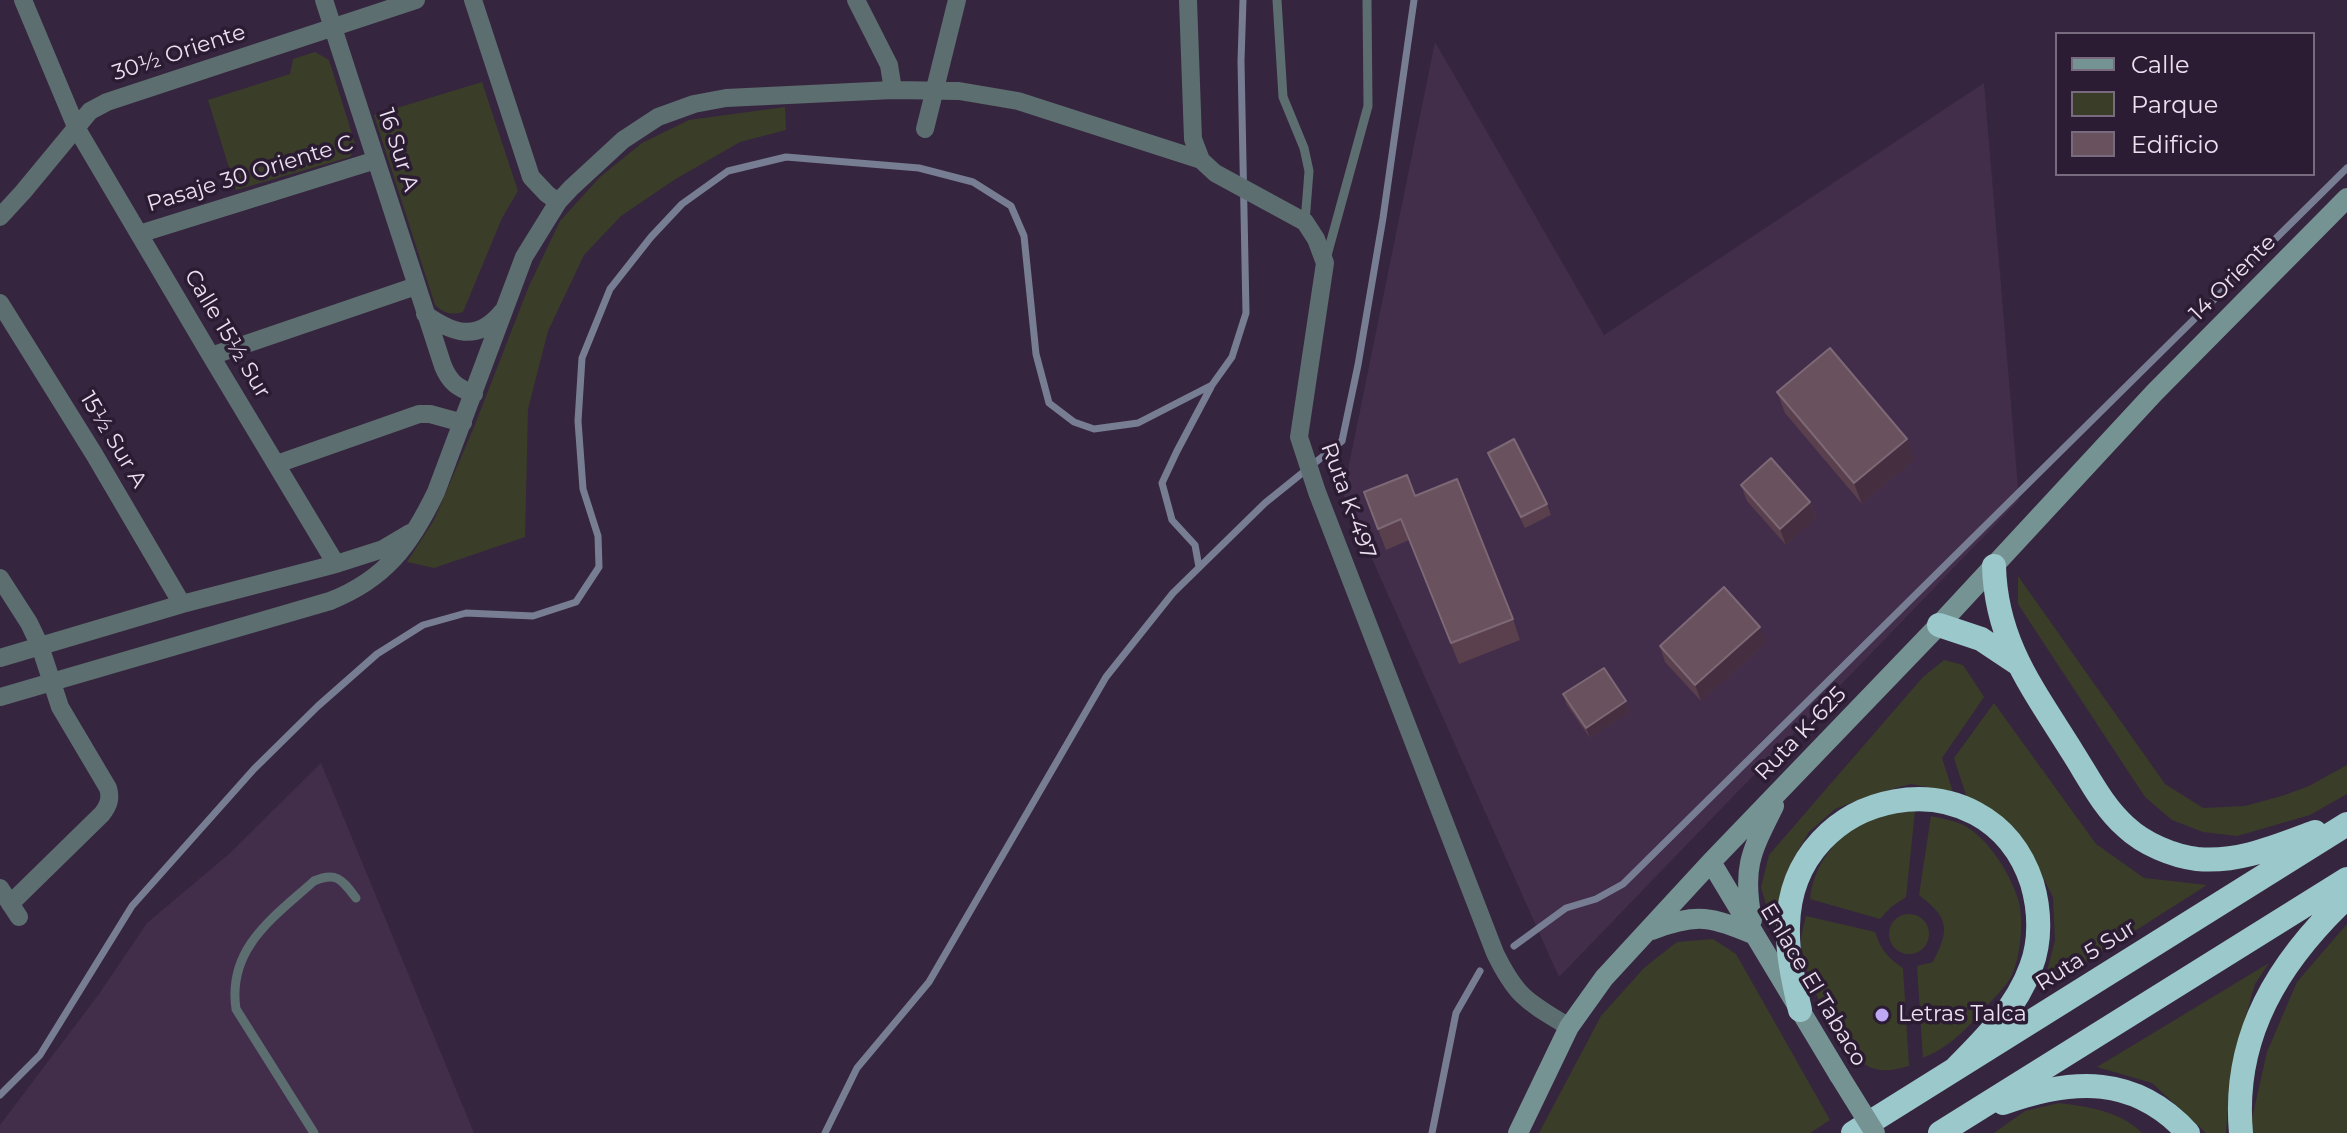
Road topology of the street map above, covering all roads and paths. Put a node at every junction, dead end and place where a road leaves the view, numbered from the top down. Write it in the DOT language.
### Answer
graph roads {
  1 [pos="23,0"];
  2 [pos="324,0"];
  3 [pos="416,0"];
  4 [pos="473,0"];
  5 [pos="856,0"];
  6 [pos="957,0"];
  7 [pos="1188,0"];
  8 [pos="1277,0"];
  9 [pos="1367,0"];
  10 [pos="334,27"];
  11 [pos="893,90"];
  12 [pos="934,91"];
  13 [pos="77,129"];
  14 [pos="925,129"];
  15 [pos="376,160"];
  16 [pos="1208,166"];
  17 [pos="2347,198"];
  18 [pos="558,202"];
  19 [pos="0,217"];
  20 [pos="1298,218"];
  21 [pos="139,234"];
  22 [pos="1325,263"];
  23 [pos="416,286"];
  24 [pos="0,303"];
  25 [pos="505,308"];
  26 [pos="425,314"];
  27 [pos="211,356"];
  28 [pos="2154,393"];
  29 [pos="474,394"];
  30 [pos="463,423"];
  31 [pos="277,464"];
  32 [pos="419,528"];
  33 [pos="336,564"];
  34 [pos="1994,566"];
  35 [pos="0,578"];
  36 [pos="182,604"];
  37 [pos="1939,625"];
  38 [pos="40,646"];
  39 [pos="0,658"];
  40 [pos="2017,663"];
  41 [pos="52,680"];
  42 [pos="0,697"];
  43 [pos="1782,789"];
  44 [pos="2347,822"];
  45 [pos="1711,862"];
  46 [pos="2347,879"];
  47 [pos="2347,897"];
  48 [pos="356,898"];
  49 [pos="10,903"];
  50 [pos="1645,933"];
  51 [pos="1755,935"];
  52 [pos="1800,1010"];
  53 [pos="1569,1027"];
  54 [pos="1955,1069"];
  55 [pos="1950,1127"];
  56 [pos="314,1133"];
  57 [pos="1518,1133"];
  58 [pos="1853,1133"];
  59 [pos="1875,1133"];
  60 [pos="2188,1133"];
  61 [pos="2241,1133"];
  1 -- 13 [label="street, Calle 15½ Sur"];
  2 -- 10 [label="street, 16 Sur A"];
  3 -- 10 [label="street, 30½ Oriente"];
  4 -- 18 [label="street"];
  5 -- 11 [label="street"];
  6 -- 12 [label="street"];
  7 -- 16 [label="street"];
  8 -- 20 [label="lane"];
  9 -- 22 [label="lane"];
  10 -- 13 [label="street, 30½ Oriente"];
  10 -- 15 [label="street, 16 Sur A"];
  11 -- 12 [label="street"];
  11 -- 18 [label="street"];
  12 -- 14 [label="street"];
  12 -- 16 [label="street"];
  13 -- 19 [label="street, 30½ Oriente"];
  13 -- 21 [label="street, Calle 15½ Sur"];
  15 -- 21 [label="street, Pasaje 30 Oriente C"];
  15 -- 23 [label="street, 16 Sur A"];
  16 -- 20 [label="street"];
  17 -- 28 [label="main road, 14 Oriente"];
  18 -- 25 [label="street"];
  20 -- 22 [label="street"];
  21 -- 27 [label="street, Calle 15½ Sur"];
  22 -- 53 [label="street, Ruta K-497"];
  23 -- 26 [label="street, 16 Sur A"];
  23 -- 27 [label="street"];
  24 -- 36 [label="street, 15½ Sur A"];
  25 -- 26 [label="street"];
  25 -- 29 [label="street"];
  26 -- 29 [label="street, 16 Sur A"];
  27 -- 31 [label="street, Calle 15½ Sur"];
  28 -- 34 [label="main road, Ruta K-625"];
  29 -- 30 [label="street"];
  30 -- 31 [label="street"];
  30 -- 32 [label="street"];
  31 -- 33 [label="street, Calle 15½ Sur"];
  32 -- 33 [label="street"];
  32 -- 41 [label="street"];
  33 -- 36 [label="street"];
  34 -- 37 [label="main road, Ruta K-625"];
  34 -- 40 [label="highway"];
  35 -- 38 [label="street"];
  36 -- 38 [label="street"];
  37 -- 40 [label="highway"];
  37 -- 43 [label="main road, Ruta K-625"];
  38 -- 39 [label="street"];
  38 -- 41 [label="street"];
  40 -- 44 [label="highway"];
  41 -- 42 [label="street"];
  41 -- 49 [label="street"];
  43 -- 45 [label="main road, Ruta K-625"];
  43 -- 51 [label="main road"];
  44 -- 54 [label="highway, Ruta 5 Sur"];
  45 -- 50 [label="main road, Ruta K-625"];
  45 -- 51 [label="main road, Enlace El Tabaco"];
  46 -- 55 [label="highway"];
  47 -- 61 [label="highway"];
  48 -- 56 [label="lane"];
  50 -- 51 [label="main road"];
  50 -- 53 [label="main road, Ruta K-625"];
  51 -- 52 [label="main road, Enlace El Tabaco"];
  52 -- 54 [label="highway"];
  52 -- 59 [label="main road, Enlace El Tabaco, bridge"];
  53 -- 57 [label="main road, Ruta K-625"];
  54 -- 58 [label="highway, Ruta 5 Sur"];
  55 -- 60 [label="highway"];
}
